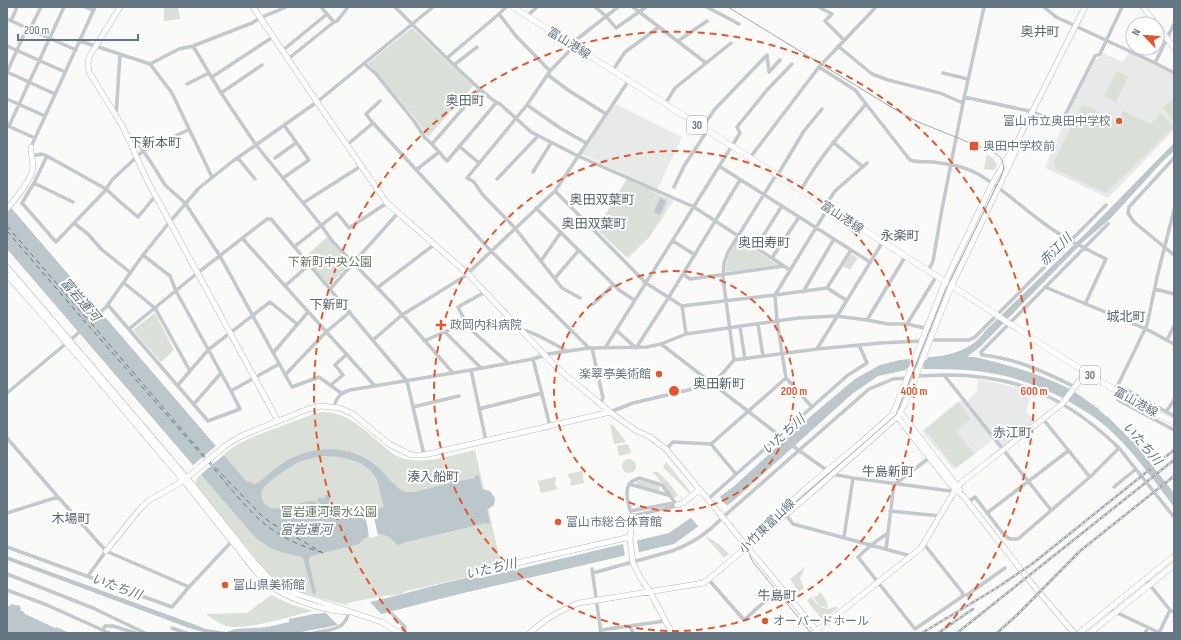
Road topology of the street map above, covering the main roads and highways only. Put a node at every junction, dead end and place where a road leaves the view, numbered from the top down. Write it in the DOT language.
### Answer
graph roads {
  1 [pos="513,7"];
  2 [pos="1174,422"];
  1 -- 2 [label="main road, 富山港線 / 30"];
}
